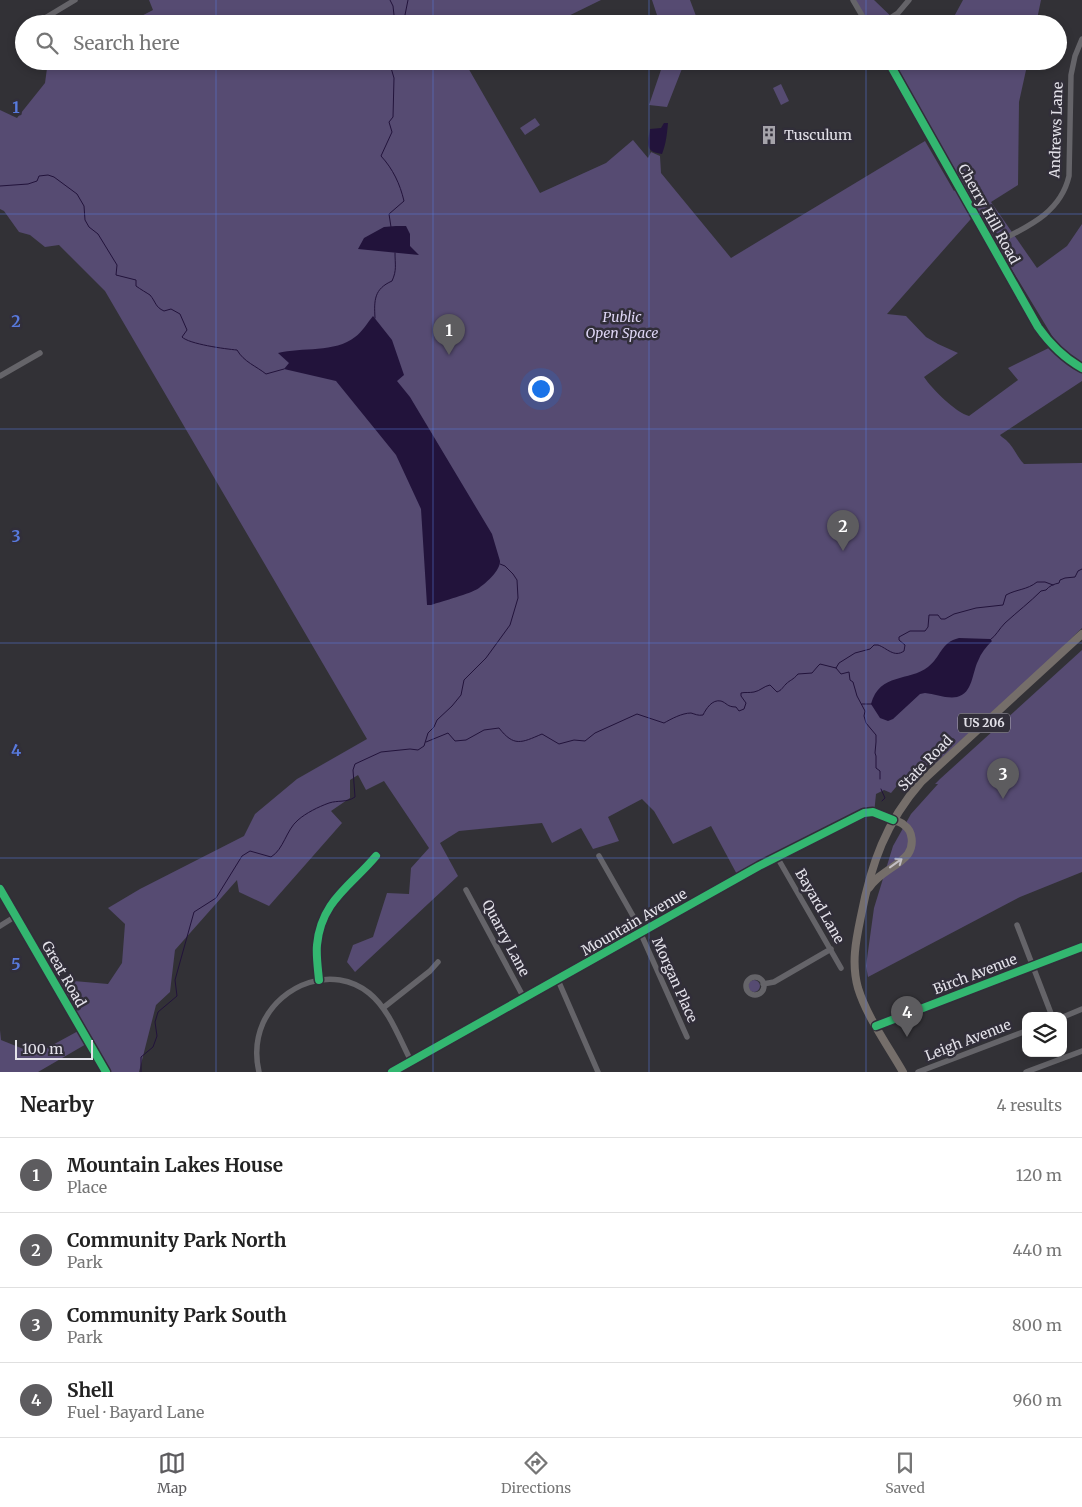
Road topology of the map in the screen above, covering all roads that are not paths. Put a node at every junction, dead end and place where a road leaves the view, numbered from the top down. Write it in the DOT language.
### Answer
graph roads {
  1 [pos="75,0"];
  2 [pos="853,0"];
  3 [pos="910,0"];
  4 [pos="50,15"];
  5 [pos="862,15"];
  6 [pos="895,15"];
  7 [pos="1082,39"];
  8 [pos="893,70"];
  9 [pos="992,245"];
  10 [pos="40,353"];
  11 [pos="1082,368"];
  12 [pos="0,376"];
  13 [pos="1082,634"];
  14 [pos="893,820"];
  15 [pos="376,856"];
  16 [pos="600,856"];
  17 [pos="777,857"];
  18 [pos="0,889"];
  19 [pos="466,890"];
  20 [pos="864,898"];
  21 [pos="16,916"];
  22 [pos="1017,925"];
  23 [pos="0,926"];
  24 [pos="641,934"];
  25 [pos="1082,947"];
  26 [pos="831,949"];
  27 [pos="438,962"];
  28 [pos="1032,966"];
  29 [pos="841,968"];
  30 [pos="319,980"];
  31 [pos="558,980"];
  32 [pos="763,984"];
  33 [pos="524,998"];
  34 [pos="383,1008"];
  35 [pos="1082,1009"];
  36 [pos="1050,1012"];
  37 [pos="1067,1015"];
  38 [pos="876,1026"];
  39 [pos="1022,1033"];
  40 [pos="687,1037"];
  41 [pos="1082,1051"];
  42 [pos="411,1061"];
  43 [pos="1042,1069"];
  44 [pos="106,1072"];
  45 [pos="258,1072"];
  46 [pos="392,1072"];
  47 [pos="598,1072"];
  48 [pos="903,1072"];
  49 [pos="918,1072"];
  50 [pos="1026,1072"];
  1 -- 4 [label="street"];
  2 -- 5 [label="street"];
  3 -- 6 [label="street"];
  7 -- 9 [label="street, Andrews Lane"];
  8 -- 9 [label="street, Cherry Hill Road"];
  9 -- 11 [label="street, Cherry Hill Road"];
  10 -- 12 [label="street"];
  13 -- 14 [label="highway, State Road / US 206"];
  14 -- 17 [label="street, Mountain Avenue"];
  14 -- 20 [label="highway, State Road / US 206"];
  20 -- 14 [label="highway, one-way"];
  15 -- 30 [label="street"];
  16 -- 24 [label="street, Morgan Place"];
  17 -- 24 [label="street, Mountain Avenue"];
  17 -- 26 [label="street, Bayard Lane"];
  18 -- 21 [label="street, Great Road"];
  19 -- 33 [label="street, Quarry Lane"];
  20 -- 38 [label="highway, State Road / US 206"];
  21 -- 23 [label="street"];
  21 -- 44 [label="street, Great Road"];
  22 -- 28 [label="street"];
  24 -- 31 [label="street, Mountain Avenue"];
  24 -- 40 [label="street, Morgan Place"];
  25 -- 28 [label="street, Birch Avenue"];
  26 -- 29 [label="street, Bayard Lane"];
  26 -- 32 [label="street"];
  27 -- 34 [label="street"];
  28 -- 36 [label="street"];
  28 -- 38 [label="street, Birch Avenue"];
  30 -- 34 [label="street"];
  30 -- 45 [label="street"];
  31 -- 33 [label="street, Mountain Avenue"];
  31 -- 47 [label="street"];
  33 -- 42 [label="street, Mountain Avenue"];
  34 -- 42 [label="street"];
  35 -- 37 [label="street"];
  38 -- 48 [label="highway, US 206"];
  39 -- 49 [label="street, Leigh Avenue"];
  41 -- 43 [label="street"];
  42 -- 46 [label="street, Mountain Avenue"];
  43 -- 50 [label="street"];
}
